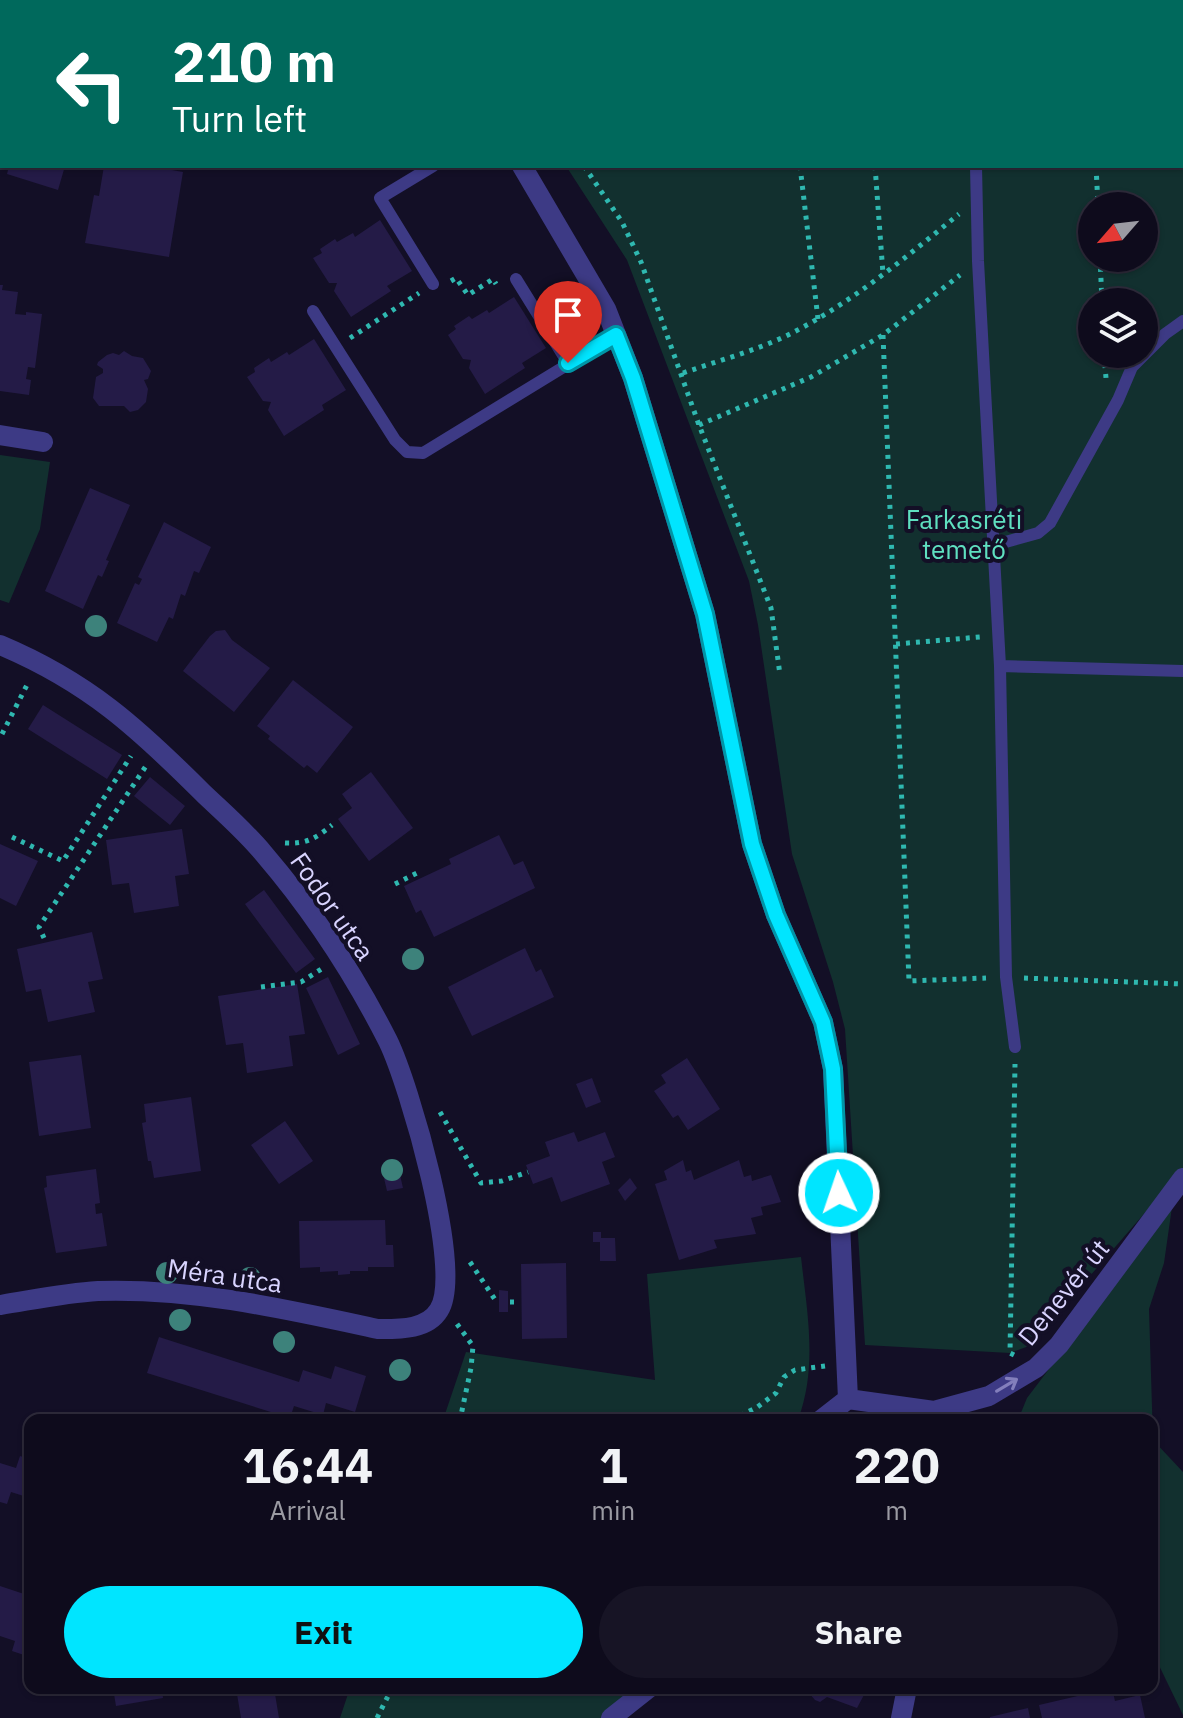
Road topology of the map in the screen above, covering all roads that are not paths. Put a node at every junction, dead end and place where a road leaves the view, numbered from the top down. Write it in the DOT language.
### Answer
graph roads {
  1 [pos="430,168"];
  2 [pos="523,168"];
  3 [pos="976,168"];
  4 [pos="516,279"];
  5 [pos="433,284"];
  6 [pos="313,311"];
  7 [pos="1183,321"];
  8 [pos="616,335"];
  9 [pos="568,363"];
  10 [pos="0,435"];
  11 [pos="43,442"];
  12 [pos="995,545"];
  13 [pos="0,645"];
  14 [pos="1000,666"];
  15 [pos="1183,671"];
  16 [pos="1015,1047"];
  17 [pos="1183,1178"];
  18 [pos="0,1305"];
  19 [pos="438,1313"];
  20 [pos="848,1399"];
  21 [pos="829,1414"];
  22 [pos="925,1414"];
  23 [pos="940,1414"];
  24 [pos="641,1694"];
  25 [pos="906,1694"];
  26 [pos="611,1718"];
  27 [pos="901,1718"];
  1 -- 5 [label="lane"];
  2 -- 8 [label="street"];
  3 -- 12 [label="lane"];
  4 -- 9 [label="lane"];
  6 -- 9 [label="lane"];
  7 -- 12 [label="lane"];
  8 -- 9 [label="lane"];
  8 -- 20 [label="street"];
  10 -- 11 [label="street"];
  12 -- 14 [label="lane"];
  13 -- 19 [label="street, Fodor utca"];
  14 -- 15 [label="lane"];
  14 -- 16 [label="lane"];
  23 -- 17 [label="street, Denevér út, one-way"];
  18 -- 19 [label="street, Méra utca"];
  20 -- 21 [label="street"];
  20 -- 22 [label="street, Denevér út"];
  24 -- 26 [label="street"];
  25 -- 27 [label="street"];
}
